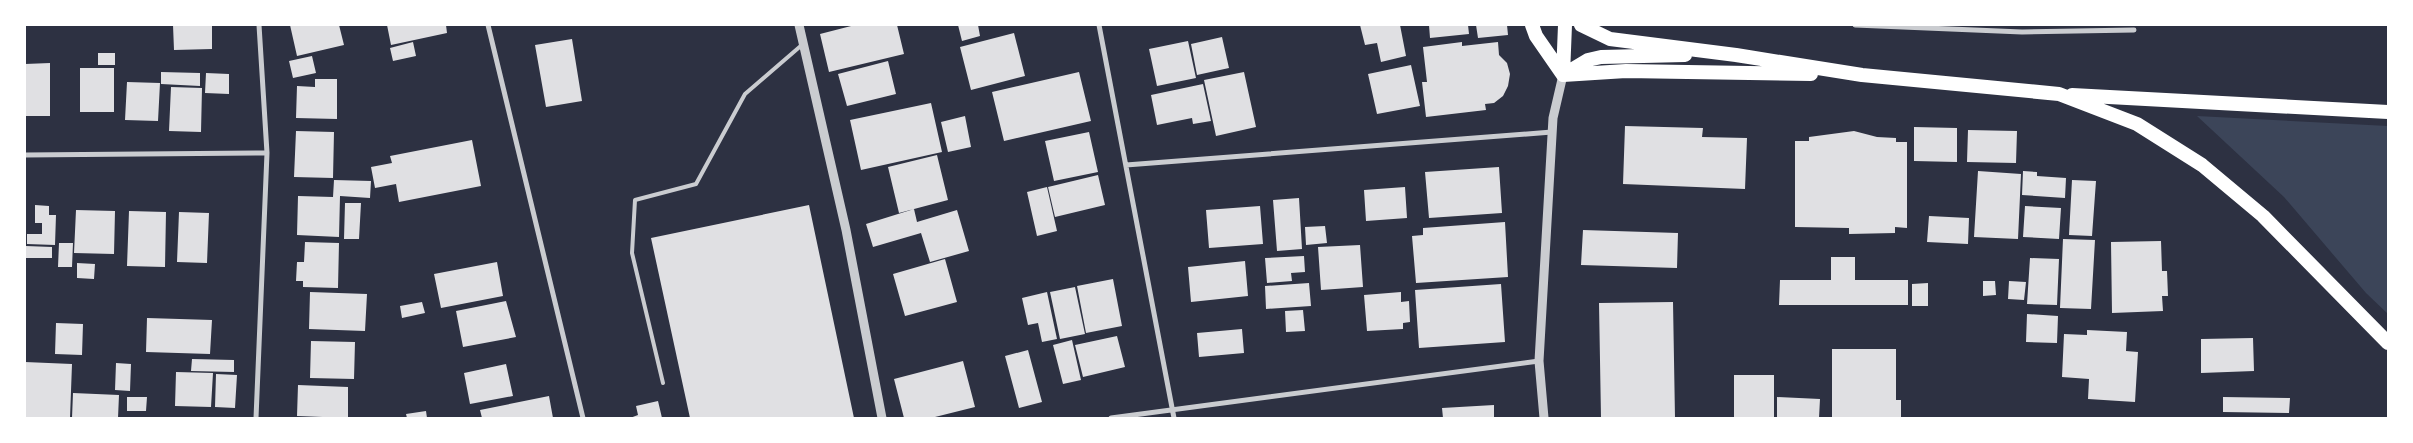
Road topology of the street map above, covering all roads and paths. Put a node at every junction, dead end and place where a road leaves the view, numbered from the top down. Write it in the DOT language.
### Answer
graph roads {
  1 [pos="259,25"];
  2 [pos="488,25"];
  3 [pos="799,25"];
  4 [pos="1099,25"];
  5 [pos="1532,25"];
  6 [pos="1565,25"];
  7 [pos="1580,25"];
  8 [pos="1855,25"];
  9 [pos="2022,25"];
  10 [pos="2134,30"];
  11 [pos="2022,32"];
  12 [pos="803,44"];
  13 [pos="1736,55"];
  14 [pos="1563,75"];
  15 [pos="1862,75"];
  16 [pos="2060,94"];
  17 [pos="2388,112"];
  18 [pos="1552,132"];
  19 [pos="267,154"];
  20 [pos="25,155"];
  21 [pos="1126,165"];
  22 [pos="2388,344"];
  23 [pos="1539,361"];
  24 [pos="663,383"];
  25 [pos="1172,408"];
  26 [pos="256,418"];
  27 [pos="583,418"];
  28 [pos="882,418"];
  29 [pos="1111,418"];
  30 [pos="1174,418"];
  31 [pos="1544,418"];
  1 -- 19 [label="street"];
  2 -- 27 [label="street"];
  3 -- 12 [label="street"];
  4 -- 21 [label="street"];
  5 -- 14 [label="highway"];
  6 -- 14 [label="highway"];
  7 -- 13 [label="highway"];
  8 -- 11 [label="street"];
  9 -- 11 [label="street"];
  10 -- 11 [label="street"];
  12 -- 24 [label="lane"];
  12 -- 28 [label="street"];
  13 -- 14 [label="highway"];
  13 -- 15 [label="highway"];
  14 -- 15 [label="highway"];
  14 -- 18 [label="street"];
  15 -- 16 [label="highway"];
  16 -- 17 [label="highway"];
  16 -- 22 [label="highway"];
  18 -- 21 [label="street"];
  18 -- 23 [label="street"];
  19 -- 20 [label="street"];
  19 -- 26 [label="street"];
  21 -- 25 [label="street"];
  23 -- 25 [label="street"];
  23 -- 31 [label="street"];
  25 -- 29 [label="street"];
  25 -- 30 [label="street"];
}
